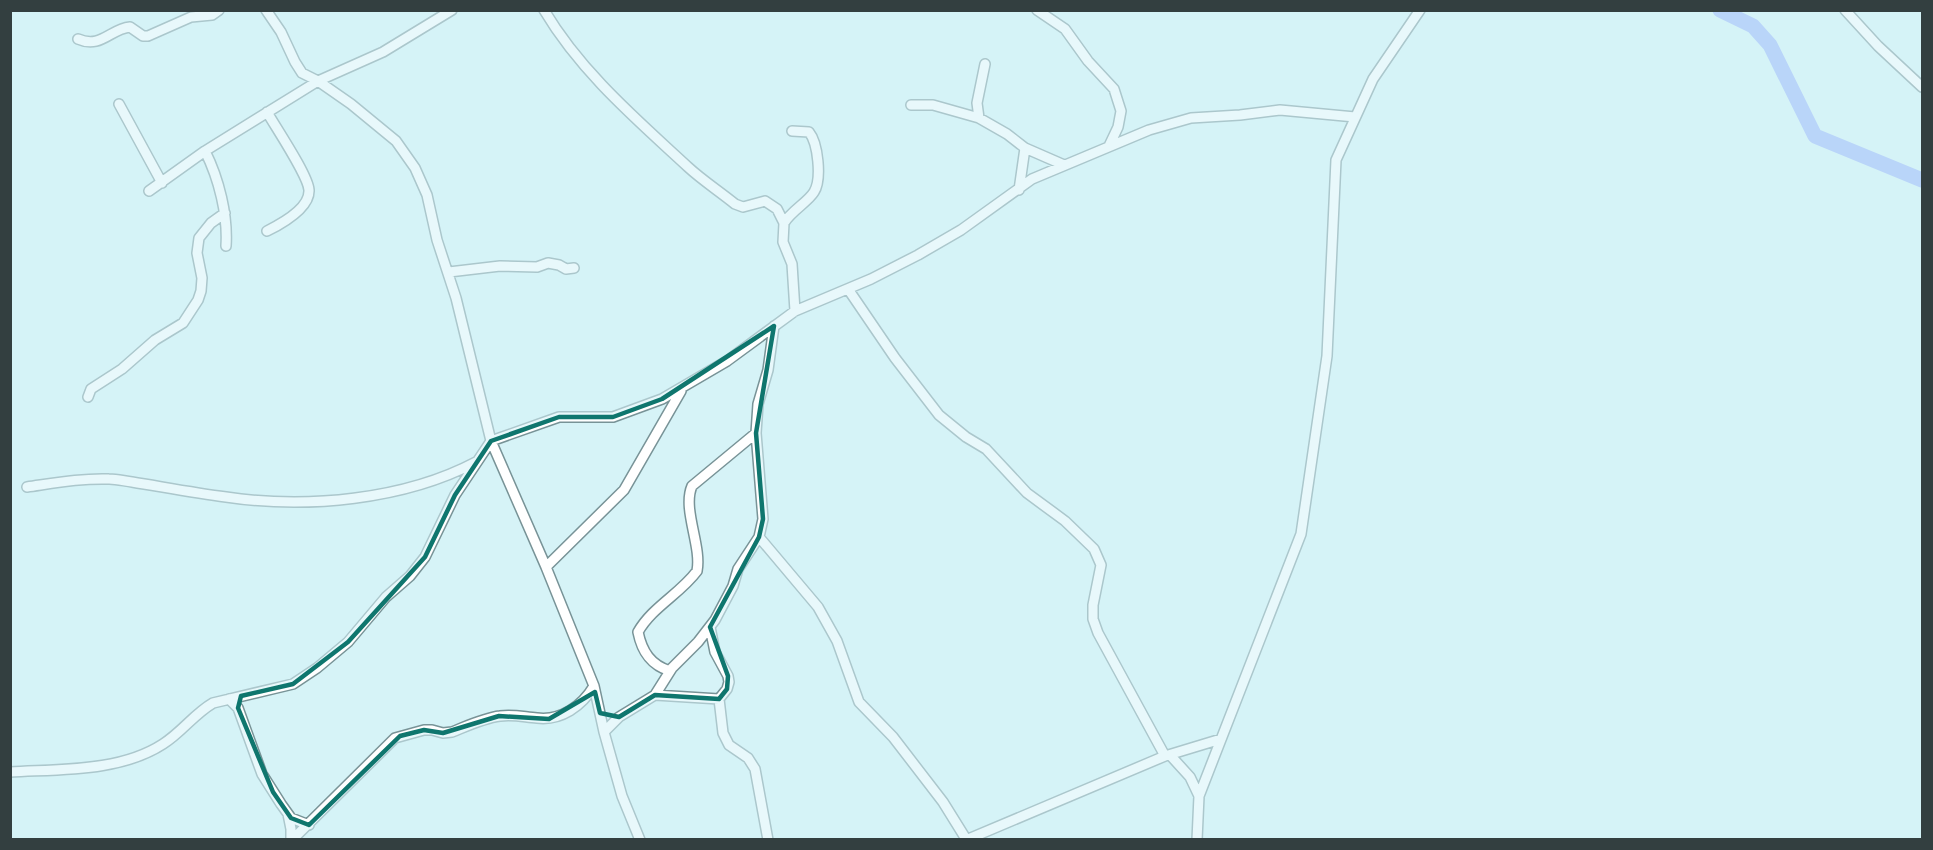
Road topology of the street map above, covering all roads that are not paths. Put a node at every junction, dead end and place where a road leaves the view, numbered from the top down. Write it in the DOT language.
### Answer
graph roads {
  1 [pos="219,10"];
  2 [pos="266,10"];
  3 [pos="452,10"];
  4 [pos="544,10"];
  5 [pos="1037,10"];
  6 [pos="1419,10"];
  7 [pos="1845,10"];
  8 [pos="78,39"];
  9 [pos="985,64"];
  10 [pos="318,81"];
  11 [pos="1923,87"];
  12 [pos="119,104"];
  13 [pos="911,105"];
  14 [pos="267,112"];
  15 [pos="1355,117"];
  16 [pos="979,118"];
  17 [pos="792,131"];
  18 [pos="1109,146"];
  19 [pos="1025,148"];
  20 [pos="205,151"];
  21 [pos="1064,165"];
  22 [pos="162,183"];
  23 [pos="1018,190"];
  24 [pos="149,191"];
  25 [pos="225,213"];
  26 [pos="784,223"];
  27 [pos="267,231"];
  28 [pos="226,246"];
  29 [pos="574,268"];
  30 [pos="448,272"];
  31 [pos="848,289"];
  32 [pos="795,311"];
  33 [pos="774,326"];
  34 [pos="682,388"];
  35 [pos="88,397"];
  36 [pos="756,433"];
  37 [pos="491,441"];
  38 [pos="478,461"];
  39 [pos="27,487"];
  40 [pos="759,537"];
  41 [pos="546,567"];
  42 [pos="710,627"];
  43 [pos="670,671"];
  44 [pos="594,686"];
  45 [pos="655,695"];
  46 [pos="241,696"];
  47 [pos="229,699"];
  48 [pos="719,699"];
  49 [pos="238,708"];
  50 [pos="600,713"];
  51 [pos="619,717"];
  52 [pos="604,732"];
  53 [pos="1221,740"];
  54 [pos="1167,755"];
  55 [pos="10,772"];
  56 [pos="1199,796"];
  57 [pos="288,814"];
  58 [pos="309,825"];
  59 [pos="966,839"];
  60 [pos="292,840"];
  61 [pos="640,840"];
  62 [pos="768,840"];
  63 [pos="1197,840"];
  1 -- 8 [label="street"];
  2 -- 10 [label="street"];
  3 -- 10 [label="street"];
  4 -- 26 [label="street"];
  5 -- 18 [label="street"];
  6 -- 15 [label="street"];
  7 -- 11 [label="street"];
  9 -- 16 [label="street"];
  10 -- 14 [label="street"];
  10 -- 30 [label="street"];
  12 -- 22 [label="street"];
  13 -- 16 [label="street"];
  14 -- 20 [label="street"];
  14 -- 27 [label="street"];
  15 -- 18 [label="street"];
  15 -- 53 [label="street"];
  16 -- 19 [label="street"];
  17 -- 26 [label="street"];
  18 -- 21 [label="street"];
  19 -- 21 [label="street"];
  19 -- 23 [label="street"];
  20 -- 22 [label="street"];
  20 -- 25 [label="street"];
  21 -- 23 [label="street"];
  22 -- 24 [label="street"];
  23 -- 31 [label="street"];
  25 -- 28 [label="street"];
  25 -- 35 [label="street"];
  26 -- 32 [label="street"];
  29 -- 30 [label="street"];
  30 -- 37 [label="street"];
  31 -- 32 [label="street"];
  31 -- 54 [label="street"];
  32 -- 33 [label="street"];
  33 -- 34 [label="street"];
  33 -- 36 [label="street"];
  34 -- 37 [label="street"];
  34 -- 41 [label="street"];
  36 -- 40 [label="street"];
  36 -- 43 [label="street"];
  37 -- 38 [label="street"];
  37 -- 41 [label="street"];
  38 -- 39 [label="street"];
  38 -- 46 [label="street"];
  40 -- 42 [label="street"];
  40 -- 59 [label="street"];
  41 -- 44 [label="street"];
  42 -- 43 [label="street"];
  42 -- 48 [label="street"];
  43 -- 45 [label="street"];
  44 -- 50 [label="street"];
  44 -- 58 [label="street"];
  45 -- 48 [label="street"];
  45 -- 51 [label="street"];
  46 -- 47 [label="street"];
  46 -- 49 [label="street"];
  47 -- 49 [label="street"];
  47 -- 55 [label="street"];
  48 -- 62 [label="street"];
  49 -- 57 [label="street"];
  50 -- 51 [label="street"];
  50 -- 52 [label="street"];
  51 -- 52 [label="street"];
  52 -- 61 [label="street"];
  53 -- 54 [label="street"];
  53 -- 56 [label="street"];
  54 -- 56 [label="street"];
  54 -- 59 [label="street"];
  56 -- 63 [label="street"];
  57 -- 58 [label="street"];
  57 -- 60 [label="street"];
  58 -- 60 [label="street"];
}
